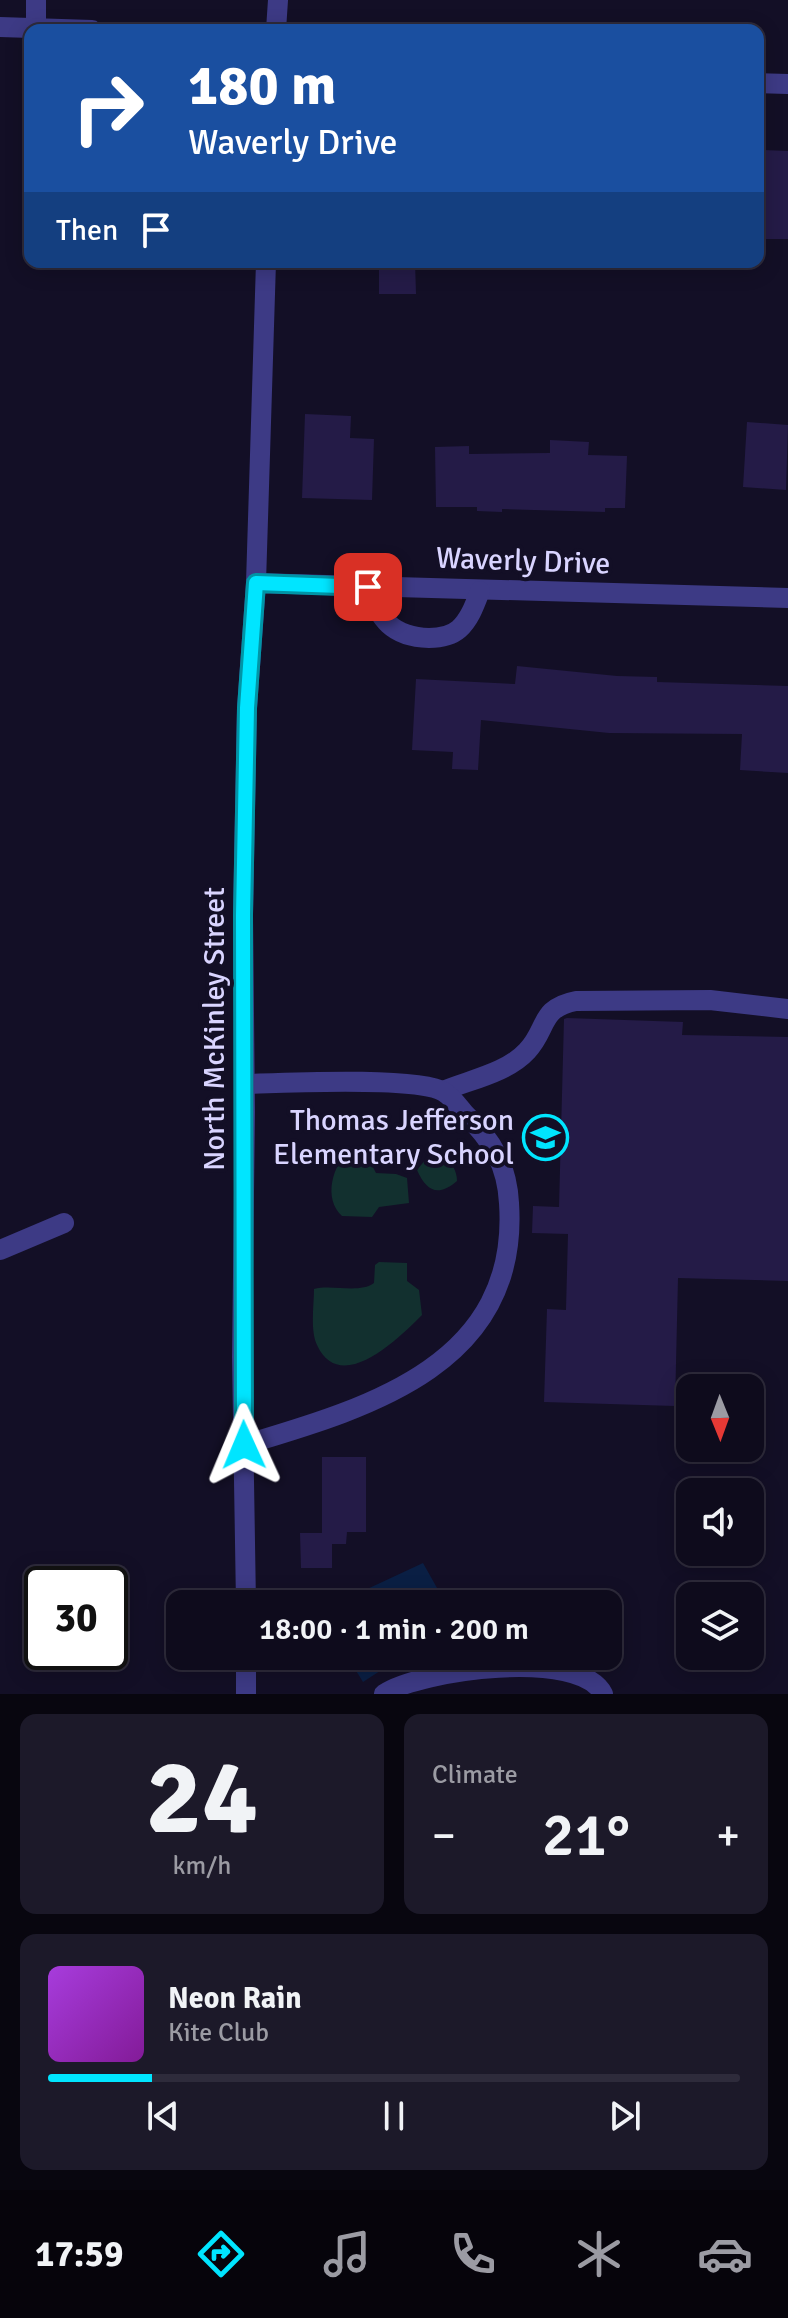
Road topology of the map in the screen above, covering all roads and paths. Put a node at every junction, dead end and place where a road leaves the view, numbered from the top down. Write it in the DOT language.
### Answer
graph roads {
  1 [pos="36,0"];
  2 [pos="278,0"];
  3 [pos="36,24"];
  4 [pos="276,24"];
  5 [pos="0,27"];
  6 [pos="24,28"];
  7 [pos="764,83"];
  8 [pos="788,84"];
  9 [pos="266,268"];
  10 [pos="256,583"];
  11 [pos="368,587"];
  12 [pos="480,591"];
  13 [pos="788,598"];
  14 [pos="788,1009"];
  15 [pos="245,1084"];
  16 [pos="443,1091"];
  17 [pos="64,1223"];
  18 [pos="0,1250"];
  19 [pos="244,1445"];
  20 [pos="246,1590"];
  21 [pos="246,1670"];
  22 [pos="246,1694"];
  23 [pos="384,1694"];
  24 [pos="603,1694"];
  1 -- 3 [label="street"];
  2 -- 4 [label="street"];
  5 -- 6 [label="street"];
  7 -- 8 [label="street"];
  9 -- 10 [label="street, North McKinley Street"];
  10 -- 11 [label="street, Waverly Drive"];
  10 -- 15 [label="street, North McKinley Street"];
  11 -- 12 [label="street, Waverly Drive"];
  11 -- 12 [label="street"];
  12 -- 13 [label="street, Waverly Drive"];
  14 -- 16 [label="street"];
  15 -- 16 [label="street"];
  15 -- 19 [label="street, North McKinley Street"];
  16 -- 19 [label="street"];
  17 -- 18 [label="street"];
  19 -- 20 [label="street, North McKinley Street"];
  21 -- 22 [label="street"];
  23 -- 24 [label="street"];
}
